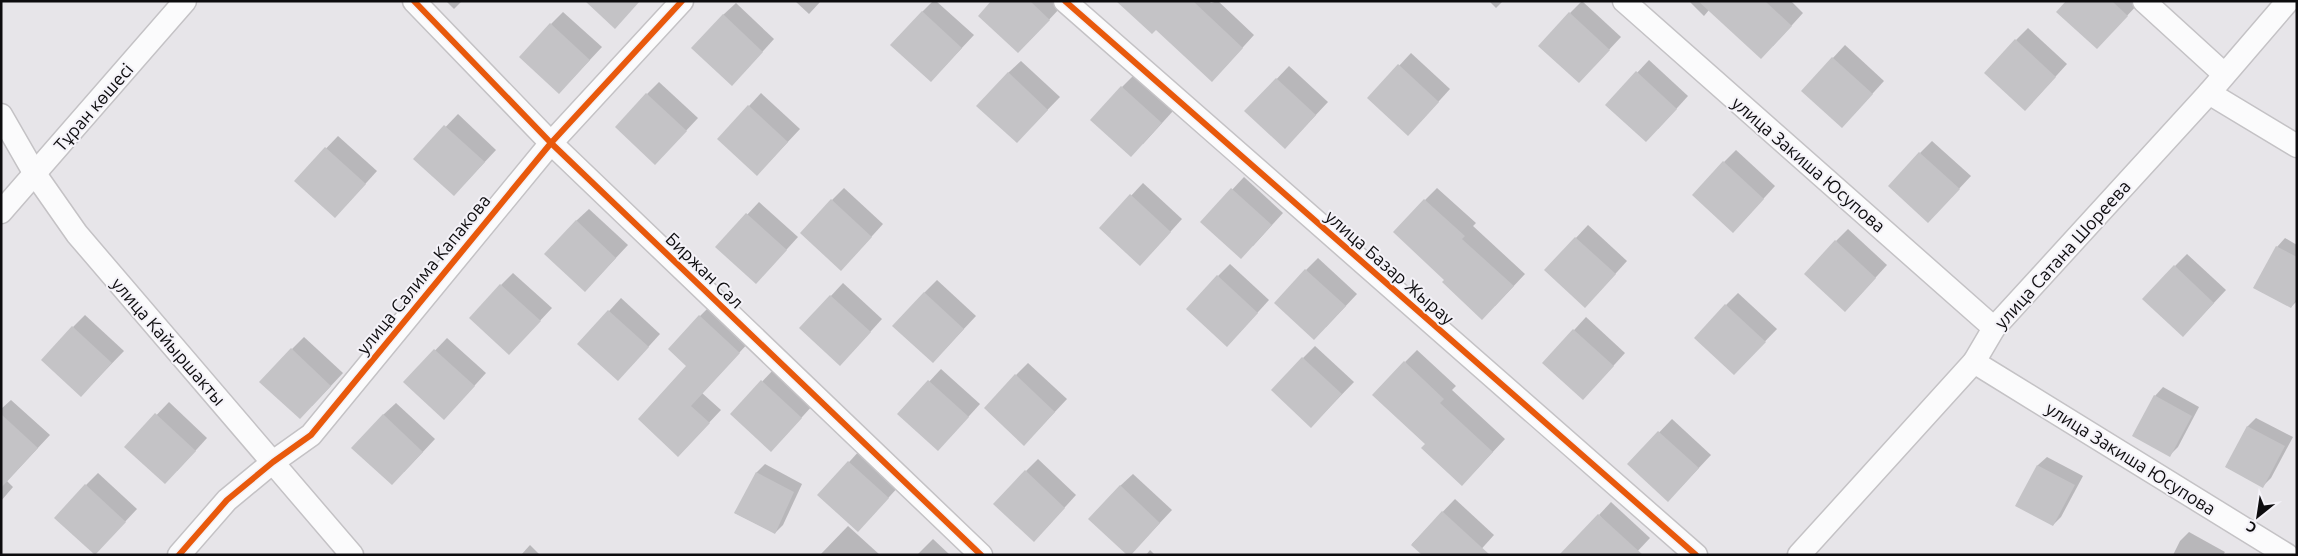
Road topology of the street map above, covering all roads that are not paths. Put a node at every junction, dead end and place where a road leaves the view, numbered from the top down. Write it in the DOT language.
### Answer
graph roads {
  1 [pos="185,1"];
  2 [pos="414,1"];
  3 [pos="682,1"];
  4 [pos="1064,1"];
  5 [pos="1624,1"];
  6 [pos="2144,1"];
  7 [pos="2288,1"];
  8 [pos="2224,74"];
  9 [pos="2209,94"];
  10 [pos="1,115"];
  11 [pos="551,143"];
  12 [pos="2297,146"];
  13 [pos="35,174"];
  14 [pos="1,212"];
  15 [pos="1994,328"];
  16 [pos="1974,362"];
  17 [pos="273,462"];
  18 [pos="179,555"];
  19 [pos="352,555"];
  20 [pos="981,555"];
  21 [pos="1696,555"];
  22 [pos="1799,555"];
  23 [pos="2287,555"];
  1 -- 13 [label="street, Тұран көшесі"];
  2 -- 11 [label="street, Биржан Сал"];
  3 -- 11 [label="street, улица Салима Капакова"];
  4 -- 21 [label="street, улица Базар Жырау"];
  5 -- 15 [label="street, улица Закиша Юсупова"];
  6 -- 8 [label="street"];
  7 -- 8 [label="street, улица Сатана Шореева"];
  8 -- 9 [label="street, улица Сатана Шореева"];
  9 -- 12 [label="street"];
  9 -- 15 [label="street, улица Сатана Шореева"];
  10 -- 13 [label="street, улица Кайыршакты"];
  11 -- 17 [label="street, улица Салима Капакова"];
  11 -- 20 [label="street, Биржан Сал"];
  13 -- 14 [label="street, Тұран көшесі"];
  13 -- 17 [label="street, улица Кайыршакты"];
  15 -- 16 [label="street, улица Сатана Шореева"];
  16 -- 22 [label="street, улица Сатана Шореева"];
  16 -- 23 [label="street, улица Закиша Юсупова"];
  17 -- 18 [label="street, улица Салима Капакова"];
  17 -- 19 [label="street, улица Кайыршакты"];
}
